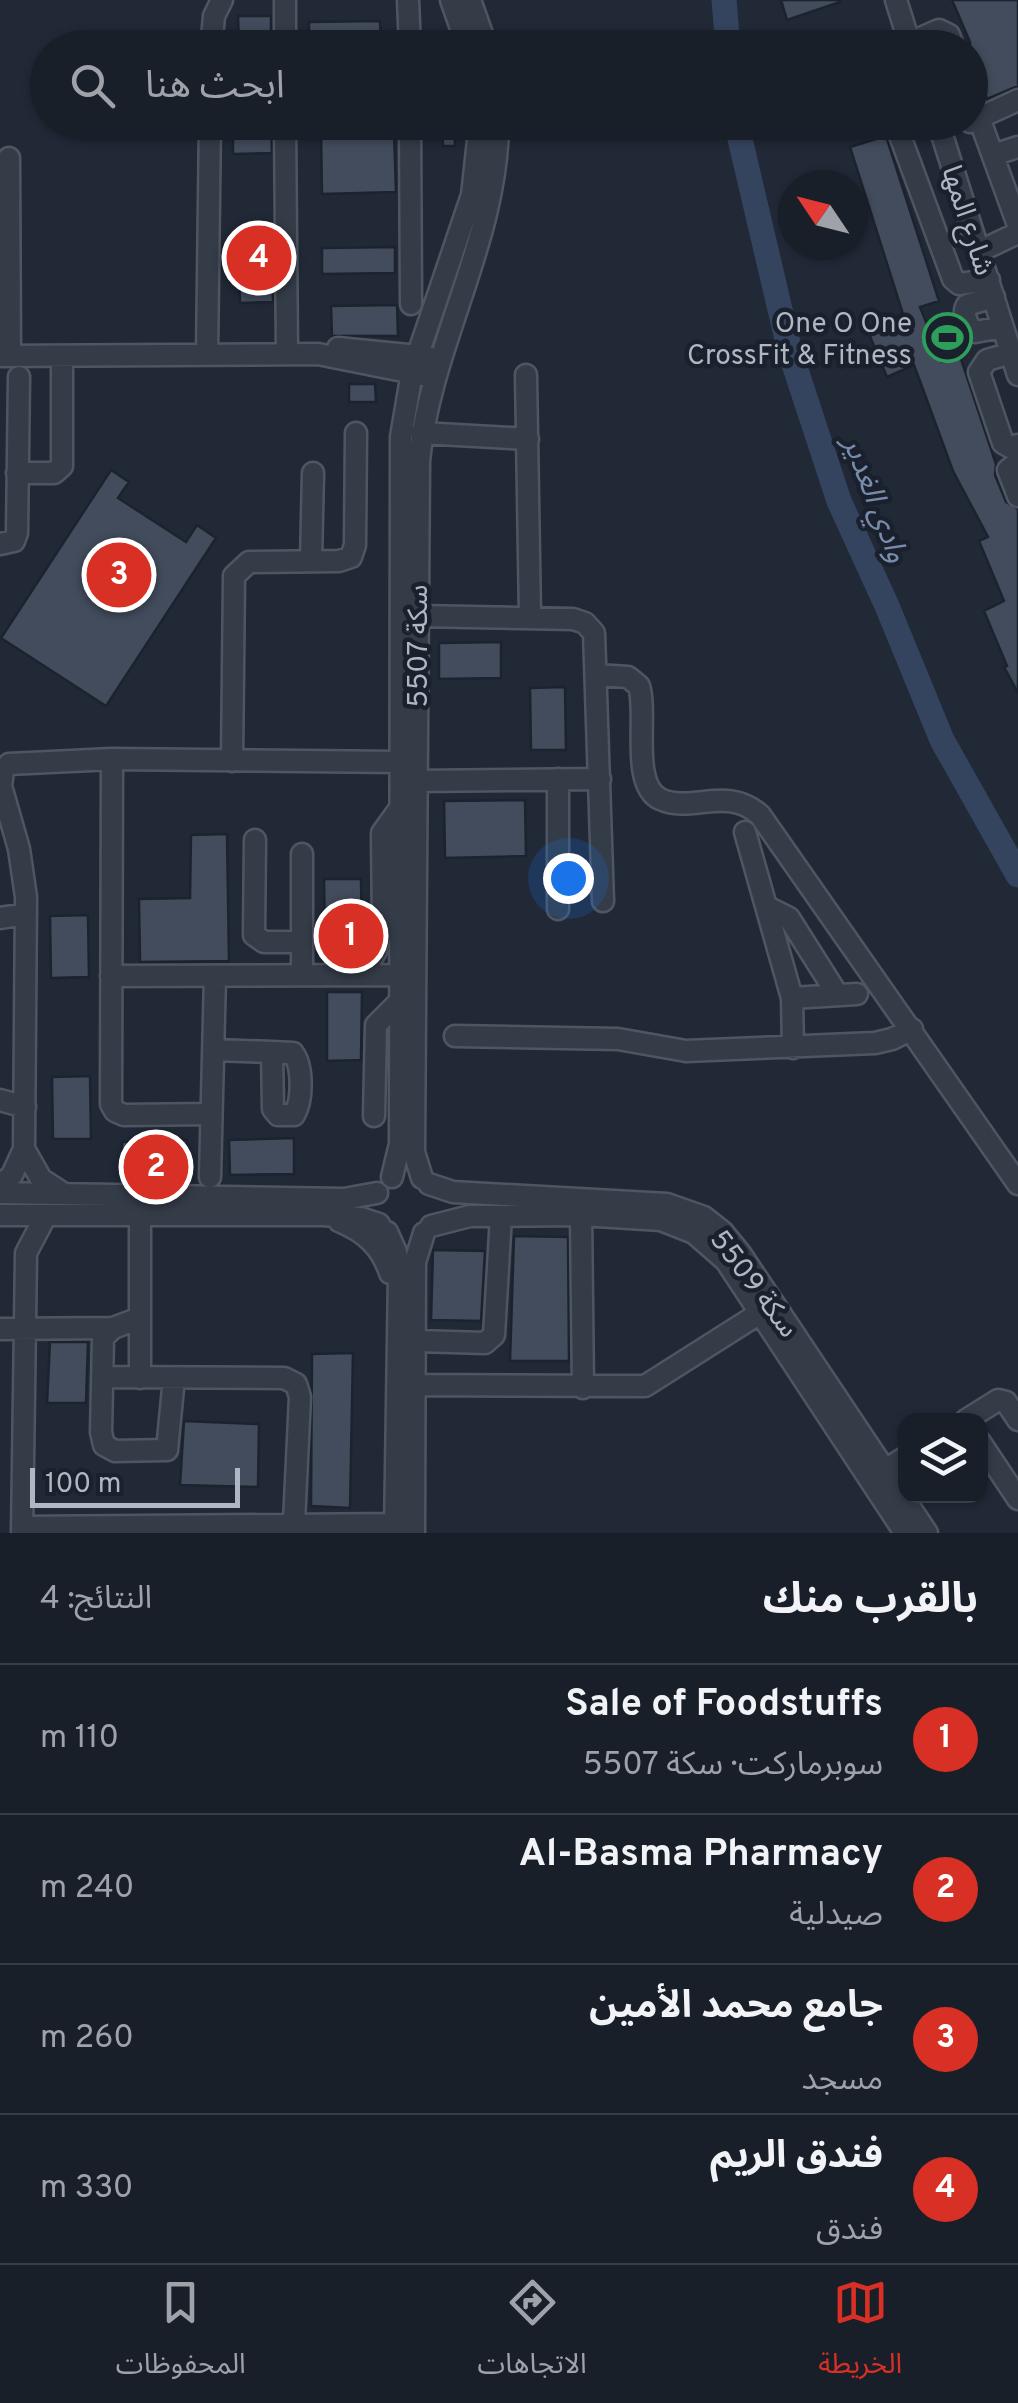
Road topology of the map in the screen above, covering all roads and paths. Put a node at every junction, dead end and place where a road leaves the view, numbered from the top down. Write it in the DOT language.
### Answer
graph roads {
  1 [pos="222,0"];
  2 [pos="284,0"];
  3 [pos="451,0"];
  4 [pos="470,0"];
  5 [pos="896,0"];
  6 [pos="412,1"];
  7 [pos="213,30"];
  8 [pos="285,30"];
  9 [pos="411,30"];
  10 [pos="462,30"];
  11 [pos="481,30"];
  12 [pos="906,30"];
  13 [pos="1018,100"];
  14 [pos="988,114"];
  15 [pos="210,140"];
  16 [pos="285,140"];
  17 [pos="410,140"];
  18 [pos="478,140"];
  19 [pos="497,140"];
  20 [pos="902,140"];
  21 [pos="944,140"];
  22 [pos="984,140"];
  23 [pos="1018,147"];
  24 [pos="993,155"];
  25 [pos="9,158"];
  26 [pos="1018,225"];
  27 [pos="1018,234"];
  28 [pos="980,250"];
  29 [pos="991,288"];
  30 [pos="411,304"];
  31 [pos="1003,327"];
  32 [pos="1014,352"];
  33 [pos="287,354"];
  34 [pos="207,355"];
  35 [pos="5,356"];
  36 [pos="62,356"];
  37 [pos="415,363"];
  38 [pos="437,369"];
  39 [pos="526,375"];
  40 [pos="1018,375"];
  41 [pos="18,377"];
  42 [pos="356,432"];
  43 [pos="422,433"];
  44 [pos="528,439"];
  45 [pos="1018,446"];
  46 [pos="1018,462"];
  47 [pos="17,473"];
  48 [pos="313,473"];
  49 [pos="1018,496"];
  50 [pos="0,544"];
  51 [pos="311,561"];
  52 [pos="416,616"];
  53 [pos="530,616"];
  54 [pos="597,675"];
  55 [pos="112,759"];
  56 [pos="232,761"];
  57 [pos="400,762"];
  58 [pos="558,779"];
  59 [pos="600,779"];
  60 [pos="416,781"];
  61 [pos="0,786"];
  62 [pos="400,808"];
  63 [pos="746,832"];
  64 [pos="255,840"];
  65 [pos="784,849"];
  66 [pos="302,854"];
  67 [pos="753,860"];
  68 [pos="603,901"];
  69 [pos="766,907"];
  70 [pos="558,910"];
  71 [pos="26,914"];
  72 [pos="0,918"];
  73 [pos="302,942"];
  74 [pos="302,975"];
  75 [pos="362,975"];
  76 [pos="398,975"];
  77 [pos="111,976"];
  78 [pos="215,976"];
  79 [pos="792,998"];
  80 [pos="399,1002"];
  81 [pos="912,1029"];
  82 [pos="454,1036"];
  83 [pos="793,1048"];
  84 [pos="214,1050"];
  85 [pos="272,1052"];
  86 [pos="0,1100"];
  87 [pos="25,1107"];
  88 [pos="212,1114"];
  89 [pos="374,1116"];
  90 [pos="24,1149"];
  91 [pos="210,1177"];
  92 [pos="425,1181"];
  93 [pos="1018,1184"];
  94 [pos="385,1185"];
  95 [pos="0,1190"];
  96 [pos="70,1196"];
  97 [pos="140,1214"];
  98 [pos="324,1215"];
  99 [pos="501,1216"];
  100 [pos="581,1216"];
  101 [pos="0,1217"];
  102 [pos="44,1217"];
  103 [pos="383,1228"];
  104 [pos="428,1230"];
  105 [pos="26,1253"];
  106 [pos="400,1302"];
  107 [pos="760,1313"];
  108 [pos="140,1318"];
  109 [pos="24,1328"];
  110 [pos="112,1328"];
  111 [pos="0,1329"];
  112 [pos="416,1340"];
  113 [pos="102,1377"];
  114 [pos="140,1378"];
  115 [pos="174,1378"];
  116 [pos="416,1385"];
  117 [pos="583,1388"];
  118 [pos="977,1413"];
  119 [pos="1018,1420"];
  120 [pos="988,1454"];
  121 [pos="898,1462"];
  122 [pos="885,1470"];
  123 [pos="1018,1498"];
  124 [pos="294,1522"];
  125 [pos="224,1528"];
  126 [pos="344,1528"];
  127 [pos="395,1528"];
  128 [pos="22,1530"];
  129 [pos="107,1530"];
  130 [pos="911,1531"];
  131 [pos="414,1533"];
  1 -- 7 [label="street"];
  2 -- 8 [label="street"];
  3 -- 10 [label="street"];
  4 -- 11 [label="street"];
  5 -- 12 [label="street"];
  6 -- 9 [label="street"];
  13 -- 14 [label="street"];
  15 -- 34 [label="street"];
  16 -- 33 [label="street"];
  17 -- 30 [label="street"];
  18 -- 37 [label="street, سكة 5507"];
  19 -- 38 [label="street, سكة 5507"];
  20 -- 29 [label="street"];
  21 -- 28 [label="street, شارع المها"];
  22 -- 24 [label="street"];
  23 -- 24 [label="street"];
  24 -- 26 [label="street"];
  25 -- 35 [label="street"];
  27 -- 28 [label="street"];
  28 -- 29 [label="street, شارع المها"];
  29 -- 31 [label="street, شارع المها"];
  29 -- 31 [label="street"];
  31 -- 32 [label="street, شارع المها"];
  32 -- 40 [label="street, شارع المها"];
  32 -- 45 [label="street"];
  33 -- 34 [label="street"];
  33 -- 37 [label="street"];
  34 -- 36 [label="street"];
  35 -- 36 [label="street"];
  36 -- 47 [label="street"];
  37 -- 38 [label="street"];
  37 -- 57 [label="street, سكة 5507"];
  38 -- 43 [label="street, سكة 5507"];
  39 -- 44 [label="street"];
  41 -- 47 [label="street"];
  42 -- 51 [label="street"];
  43 -- 44 [label="street"];
  43 -- 52 [label="street, سكة 5507"];
  44 -- 53 [label="street"];
  46 -- 49 [label="street"];
  47 -- 50 [label="street"];
  48 -- 51 [label="street"];
  51 -- 56 [label="street"];
  52 -- 53 [label="street"];
  52 -- 60 [label="street, سكة 5507"];
  53 -- 54 [label="street"];
  54 -- 59 [label="street"];
  54 -- 65 [label="street"];
  55 -- 56 [label="street"];
  55 -- 61 [label="street"];
  55 -- 77 [label="street"];
  56 -- 57 [label="street"];
  57 -- 62 [label="street, سكة 5507"];
  58 -- 59 [label="street"];
  58 -- 60 [label="street"];
  58 -- 70 [label="street"];
  59 -- 68 [label="street"];
  60 -- 92 [label="street, سكة 5507"];
  61 -- 71 [label="street"];
  62 -- 75 [label="street"];
  62 -- 76 [label="street, سكة 5507"];
  63 -- 67 [label="street"];
  64 -- 73 [label="street"];
  65 -- 67 [label="street"];
  65 -- 81 [label="street"];
  66 -- 73 [label="street"];
  67 -- 69 [label="street"];
  69 -- 79 [label="street"];
  69 -- 79 [label="street"];
  71 -- 72 [label="street"];
  71 -- 87 [label="street"];
  73 -- 74 [label="street"];
  74 -- 75 [label="street"];
  74 -- 78 [label="street"];
  75 -- 76 [label="street"];
  76 -- 80 [label="street, سكة 5507"];
  77 -- 78 [label="street"];
  77 -- 88 [label="street"];
  78 -- 84 [label="street"];
  79 -- 83 [label="street"];
  80 -- 89 [label="street"];
  80 -- 94 [label="street, سكة 5507"];
  81 -- 83 [label="street"];
  81 -- 93 [label="street"];
  82 -- 83 [label="street"];
  84 -- 85 [label="street"];
  84 -- 88 [label="street"];
  86 -- 87 [label="street"];
  87 -- 90 [label="street"];
  88 -- 91 [label="street"];
  90 -- 95 [label="street"];
  90 -- 96 [label="street"];
  92 -- 94 [label="street"];
  92 -- 104 [label="street"];
  92 -- 122 [label="street, سكة 5509"];
  94 -- 96 [label="street"];
  94 -- 103 [label="street"];
  95 -- 96 [label="street"];
  97 -- 98 [label="street"];
  97 -- 102 [label="street"];
  97 -- 108 [label="street"];
  98 -- 103 [label="street"];
  98 -- 106 [label="street"];
  99 -- 100 [label="street, سكة 5509"];
  99 -- 104 [label="street, سكة 5509"];
  99 -- 112 [label="street"];
  100 -- 107 [label="street, سكة 5509"];
  100 -- 117 [label="street"];
  101 -- 102 [label="street"];
  101 -- 105 [label="street"];
  102 -- 105 [label="street"];
  103 -- 104 [label="street"];
  103 -- 106 [label="street"];
  104 -- 112 [label="street"];
  105 -- 109 [label="street"];
  106 -- 127 [label="street"];
  107 -- 117 [label="street"];
  107 -- 130 [label="street, سكة 5509"];
  108 -- 110 [label="street"];
  108 -- 114 [label="street"];
  109 -- 110 [label="street"];
  109 -- 111 [label="street"];
  109 -- 128 [label="street"];
  110 -- 113 [label="street"];
  112 -- 116 [label="street"];
  113 -- 114 [label="street"];
  113 -- 115 [label="street"];
  114 -- 115 [label="street"];
  115 -- 124 [label="street"];
  116 -- 117 [label="street"];
  116 -- 131 [label="street"];
  118 -- 119 [label="street"];
  120 -- 123 [label="street"];
  121 -- 122 [label="street"];
  122 -- 130 [label="street, سكة 5509"];
  124 -- 125 [label="street"];
  124 -- 126 [label="street"];
  125 -- 129 [label="street"];
  126 -- 127 [label="street"];
  128 -- 129 [label="street"];
}
